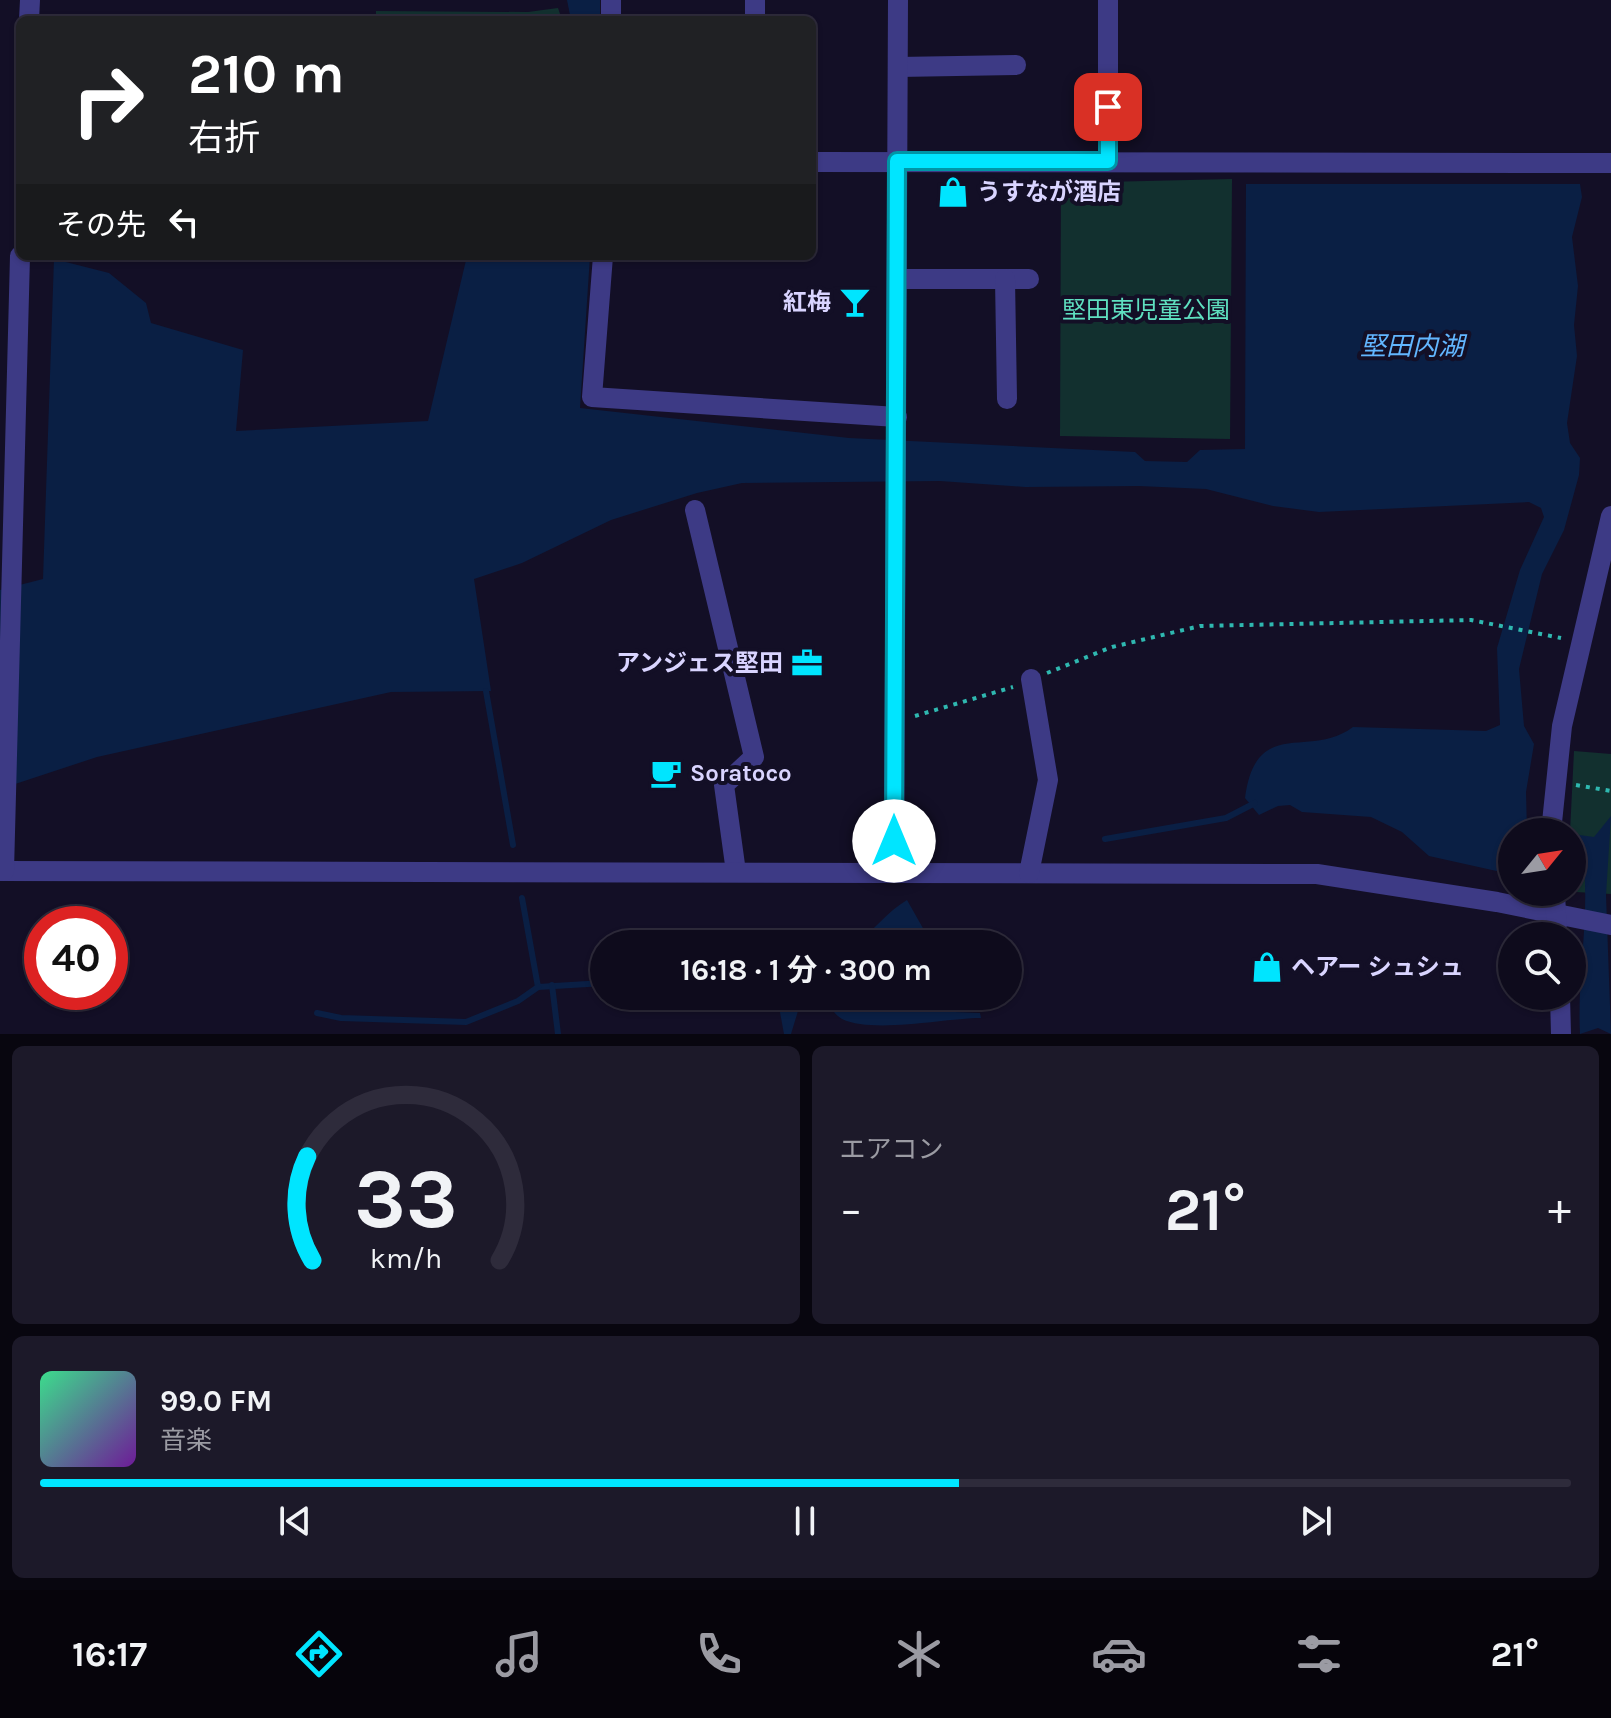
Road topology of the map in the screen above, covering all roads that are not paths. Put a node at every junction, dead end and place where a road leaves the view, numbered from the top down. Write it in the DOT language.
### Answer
graph roads {
  1 [pos="898,0"];
  2 [pos="1108,0"];
  3 [pos="1016,65"];
  4 [pos="898,67"];
  5 [pos="897,161"];
  6 [pos="1108,161"];
  7 [pos="816,162"];
  8 [pos="1611,163"];
  9 [pos="20,260"];
  10 [pos="603,260"];
  11 [pos="897,279"];
  12 [pos="1005,279"];
  13 [pos="1029,279"];
  14 [pos="1007,399"];
  15 [pos="897,417"];
  16 [pos="695,510"];
  17 [pos="1611,516"];
  18 [pos="1603,597"];
  19 [pos="1031,679"];
  20 [pos="1552,818"];
  21 [pos="2,871"];
  22 [pos="736,872"];
  23 [pos="894,872"];
  24 [pos="1029,873"];
  25 [pos="1556,906"];
  26 [pos="1556,913"];
  27 [pos="1556,922"];
  28 [pos="1611,925"];
  29 [pos="1560,1010"];
  30 [pos="1561,1034"];
  1 -- 4 [label="street"];
  2 -- 6 [label="street"];
  3 -- 4 [label="street"];
  4 -- 5 [label="street"];
  5 -- 6 [label="street"];
  5 -- 7 [label="street"];
  5 -- 11 [label="street"];
  6 -- 8 [label="street"];
  9 -- 21 [label="street"];
  10 -- 15 [label="street"];
  11 -- 12 [label="street"];
  11 -- 15 [label="street"];
  12 -- 13 [label="street"];
  12 -- 14 [label="street"];
  15 -- 23 [label="street"];
  16 -- 22 [label="street"];
  17 -- 18 [label="street"];
  18 -- 20 [label="street"];
  19 -- 24 [label="street"];
  21 -- 22 [label="street"];
  22 -- 23 [label="street"];
  23 -- 24 [label="street"];
  24 -- 26 [label="street"];
  25 -- 26 [label="street"];
  26 -- 27 [label="street"];
  26 -- 28 [label="street"];
  29 -- 30 [label="street"];
}
